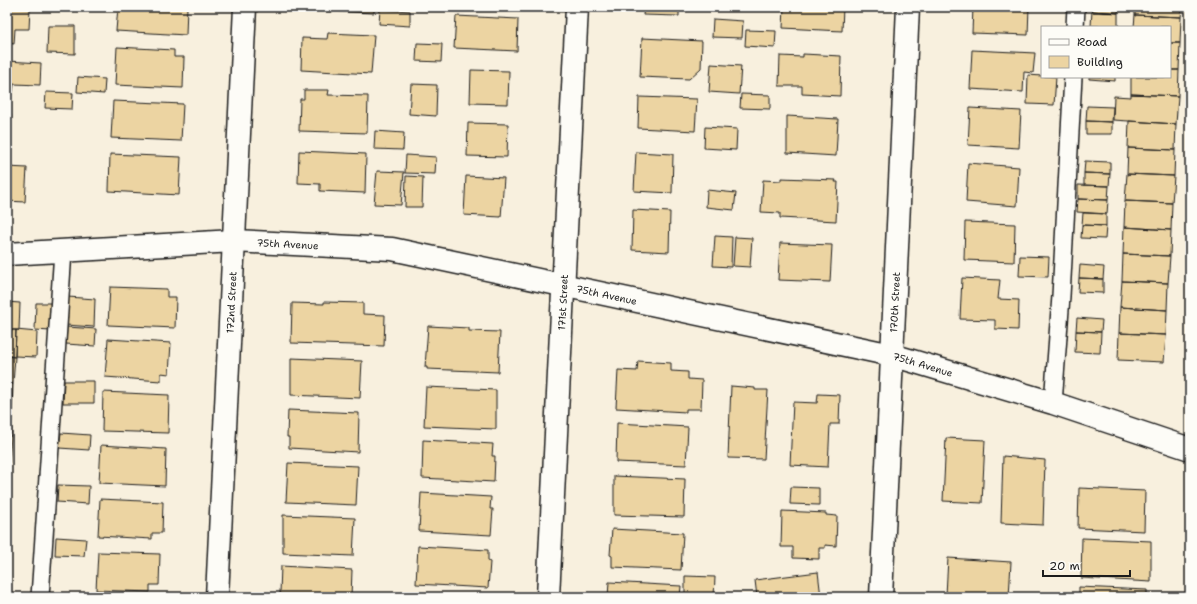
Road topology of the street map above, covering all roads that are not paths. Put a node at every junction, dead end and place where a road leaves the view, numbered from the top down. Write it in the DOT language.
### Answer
graph roads {
  1 [pos="245,7"];
  2 [pos="577,7"];
  3 [pos="908,7"];
  4 [pos="1076,7"];
  5 [pos="1075,26"];
  6 [pos="1073,78"];
  7 [pos="234,241"];
  8 [pos="63,251"];
  9 [pos="7,254"];
  10 [pos="564,286"];
  11 [pos="892,355"];
  12 [pos="1053,403"];
  13 [pos="1190,449"];
  14 [pos="40,597"];
  15 [pos="217,597"];
  16 [pos="548,597"];
  17 [pos="881,597"];
  1 -- 7 [label="street, 172nd Street"];
  2 -- 10 [label="street, 171st Street"];
  3 -- 11 [label="street, 170th Street"];
  4 -- 5 [label="lane"];
  6 -- 12 [label="lane"];
  7 -- 8 [label="street, 75th Avenue"];
  7 -- 10 [label="street, 75th Avenue"];
  7 -- 15 [label="street, 172nd Street"];
  8 -- 9 [label="street, 75th Avenue"];
  8 -- 14 [label="lane"];
  10 -- 11 [label="street, 75th Avenue"];
  10 -- 16 [label="street, 171st Street"];
  11 -- 12 [label="street, 75th Avenue"];
  11 -- 17 [label="street, 170th Street"];
  12 -- 13 [label="street, 75th Avenue"];
}
